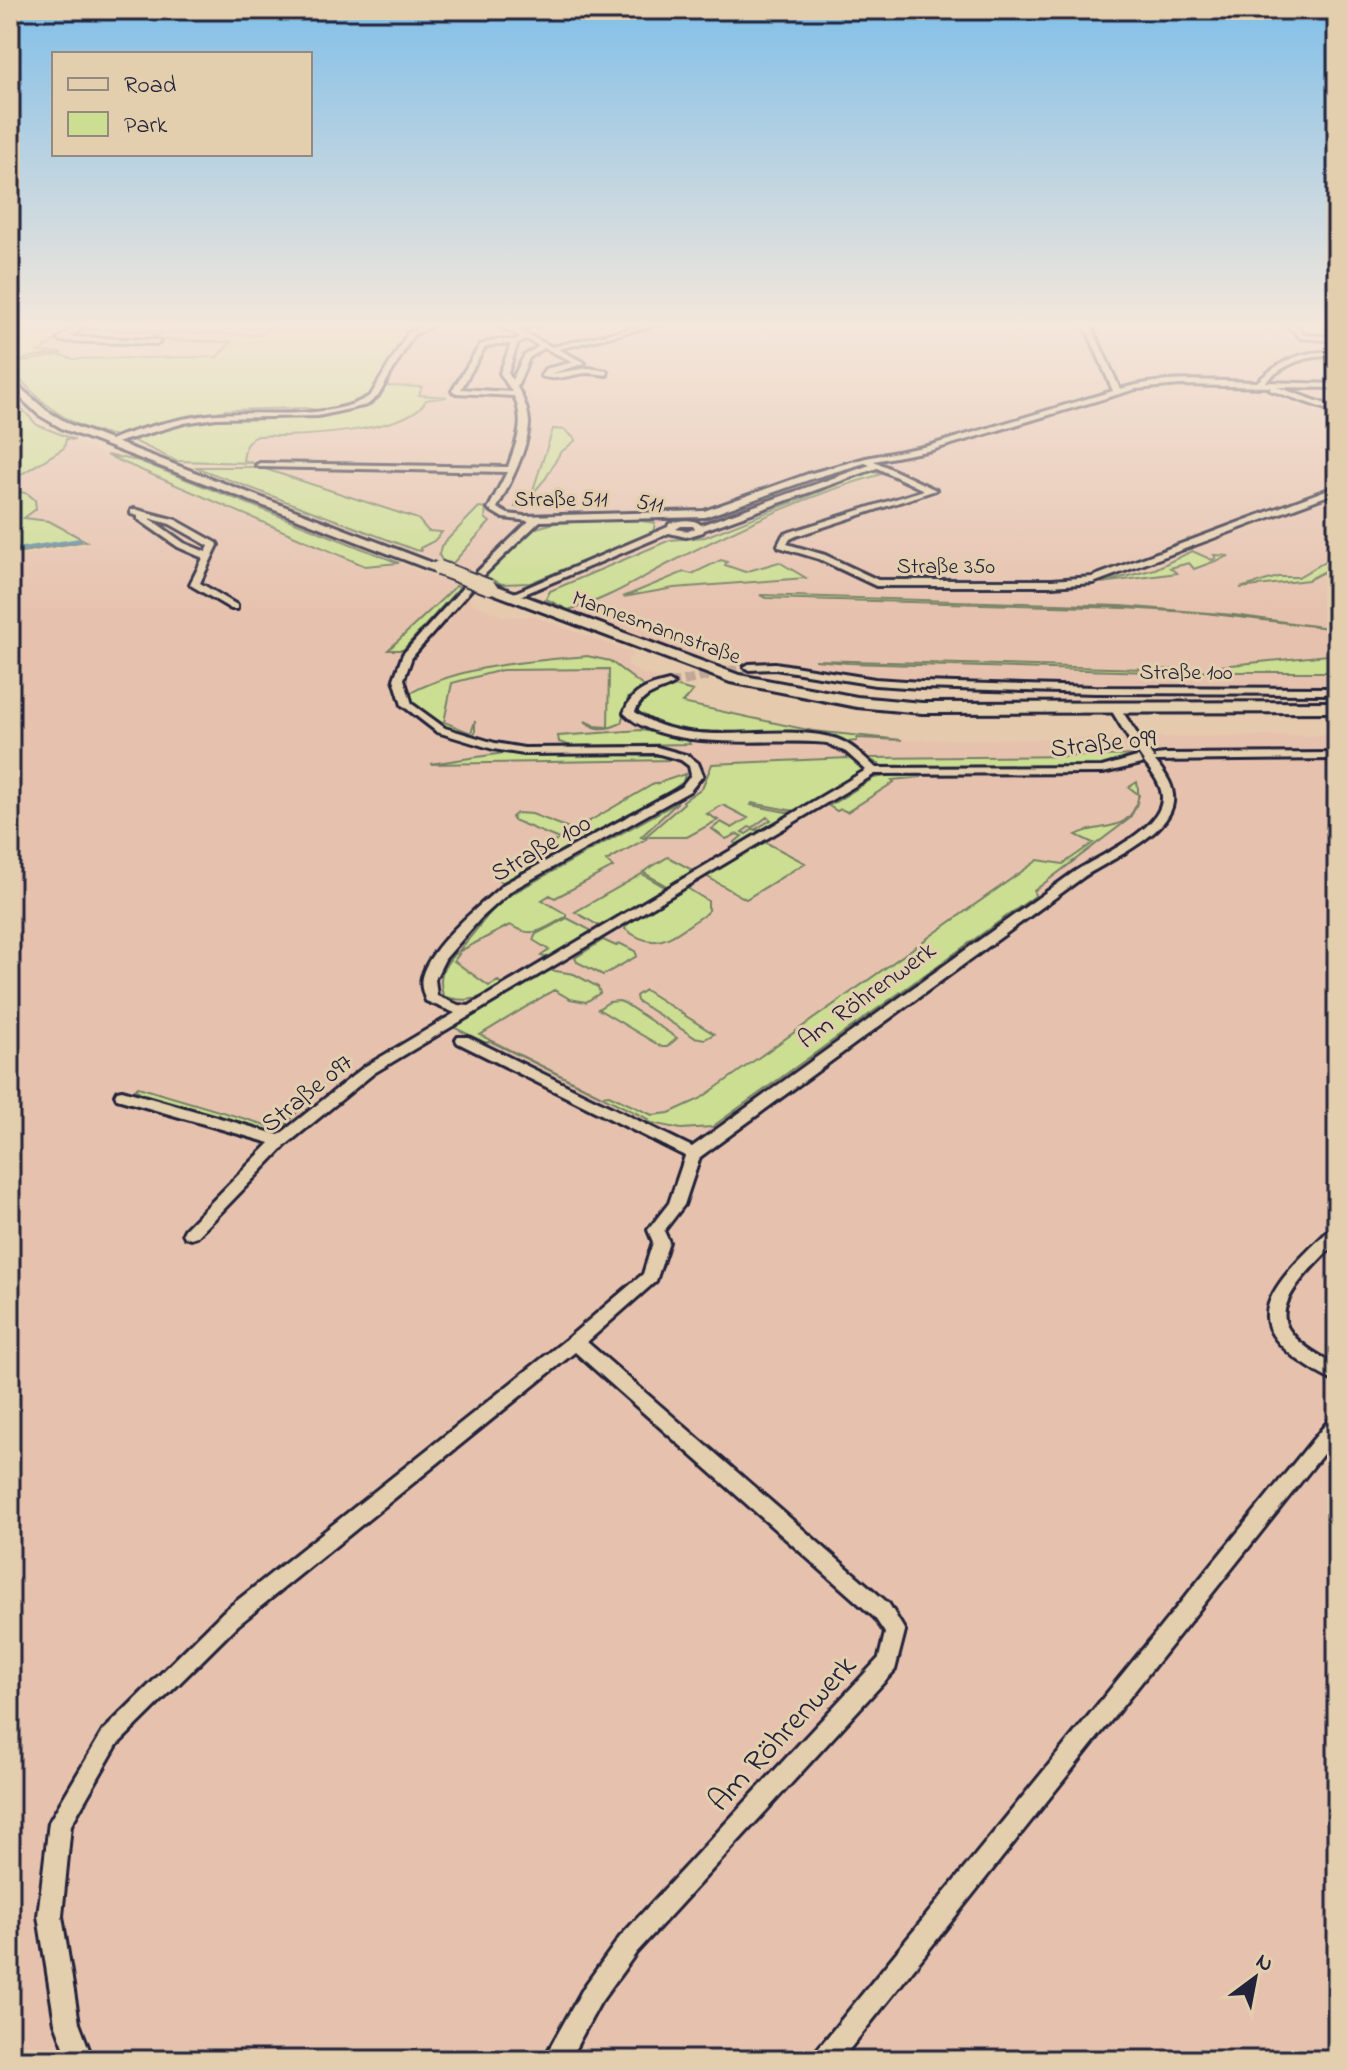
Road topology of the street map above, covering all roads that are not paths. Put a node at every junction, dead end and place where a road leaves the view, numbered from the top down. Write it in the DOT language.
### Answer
graph roads {
  1 [pos="54,420"];
  2 [pos="192,420"];
  3 [pos="526,420"];
  4 [pos="1020,420"];
  5 [pos="109,443"];
  6 [pos="910,452"];
  7 [pos="866,460"];
  8 [pos="260,465"];
  9 [pos="877,465"];
  10 [pos="512,470"];
  11 [pos="785,485"];
  12 [pos="1337,489"];
  13 [pos="620,516"];
  14 [pos="537,519"];
  15 [pos="696,526"];
  16 [pos="674,529"];
  17 [pos="209,557"];
  18 [pos="516,598"];
  19 [pos="234,607"];
  20 [pos="749,667"];
  21 [pos="669,684"];
  22 [pos="1337,691"];
  23 [pos="1337,707"];
  24 [pos="1115,708"];
  25 [pos="1337,756"];
  26 [pos="873,771"];
  27 [pos="471,1011"];
  28 [pos="463,1040"];
  29 [pos="122,1095"];
  30 [pos="281,1141"];
  31 [pos="693,1154"];
  32 [pos="1337,1232"];
  33 [pos="191,1233"];
  34 [pos="575,1342"];
  35 [pos="1337,1375"];
  36 [pos="1337,1423"];
  37 [pos="1330,1448"];
  38 [pos="81,2060"];
  39 [pos="555,2060"];
  40 [pos="825,2060"];
  1 -- 5 [label="main road, Mannesmannstraße"];
  2 -- 5 [label="street"];
  3 -- 10 [label="street, Straße 511"];
  4 -- 6 [label="street"];
  5 -- 18 [label="main road, Mannesmannstraße, bridge"];
  6 -- 7 [label="street"];
  6 -- 9 [label="street"];
  7 -- 9 [label="street, Straße 350"];
  7 -- 11 [label="street"];
  8 -- 10 [label="street"];
  9 -- 12 [label="street, Straße 350"];
  9 -- 15 [label="street"];
  10 -- 14 [label="street, Straße 511"];
  11 -- 13 [label="street"];
  11 -- 15 [label="street"];
  13 -- 14 [label="street, Straße 511"];
  13 -- 16 [label="street, 511"];
  14 -- 27 [label="street, Straße 100"];
  15 -- 16 [label="street"];
  16 -- 18 [label="street"];
  17 -- 17 [label="street"];
  17 -- 19 [label="street"];
  18 -- 24 [label="main road, Mannesmannstraße"];
  20 -- 22 [label="street, Straße 100"];
  21 -- 26 [label="street"];
  23 -- 24 [label="main road, Mannesmannstraße"];
  24 -- 31 [label="street, Am Röhrenwerk, bridge"];
  25 -- 26 [label="street, Straße 099"];
  26 -- 27 [label="street"];
  27 -- 30 [label="street, Straße 097"];
  28 -- 31 [label="street"];
  29 -- 30 [label="street"];
  30 -- 33 [label="street, Straße 097"];
  31 -- 34 [label="street"];
  32 -- 35 [label="street"];
  34 -- 38 [label="street"];
  34 -- 39 [label="street, Am Röhrenwerk"];
  36 -- 37 [label="street"];
  37 -- 40 [label="street"];
}
